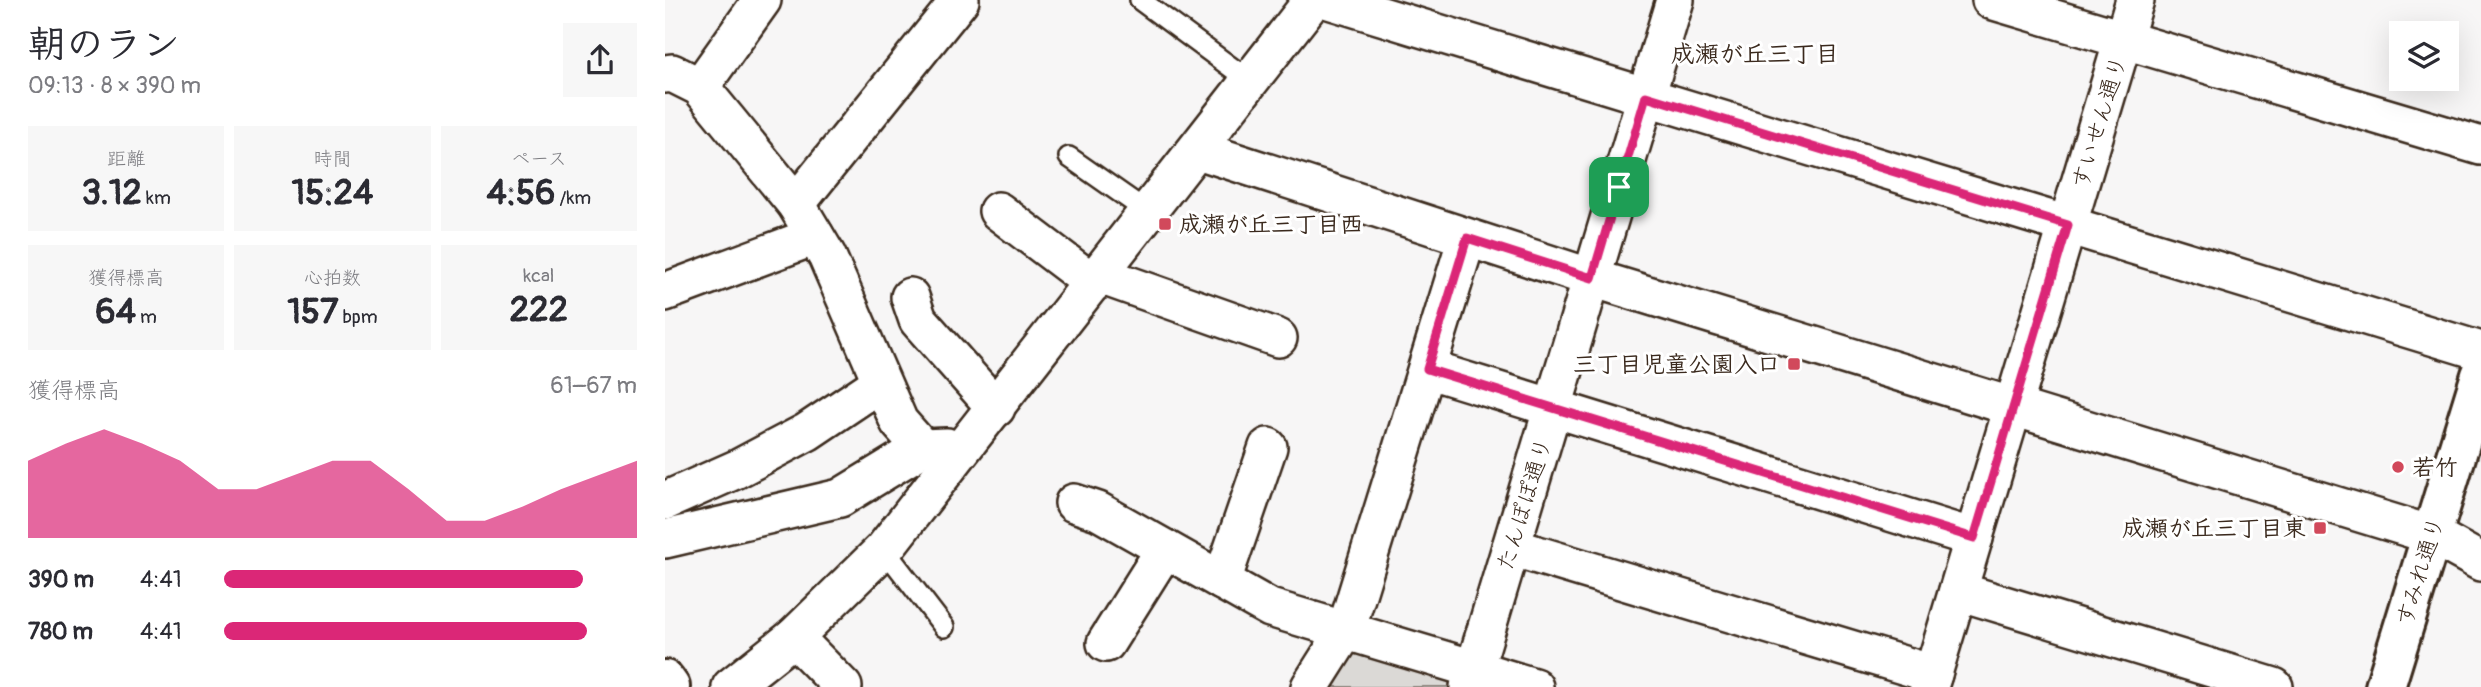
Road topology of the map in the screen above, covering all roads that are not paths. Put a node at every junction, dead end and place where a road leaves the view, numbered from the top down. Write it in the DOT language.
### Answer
graph roads {
  1 [pos="762,0"];
  2 [pos="960,0"];
  3 [pos="1140,0"];
  4 [pos="1313,0"];
  5 [pos="1329,0"];
  6 [pos="1675,0"];
  7 [pos="1991,0"];
  8 [pos="2134,0"];
  9 [pos="2124,40"];
  10 [pos="665,75"];
  11 [pos="1251,82"];
  12 [pos="700,88"];
  13 [pos="1646,96"];
  14 [pos="2481,146"];
  15 [pos="1198,150"];
  16 [pos="1069,157"];
  17 [pos="796,204"];
  18 [pos="998,211"];
  19 [pos="1149,213"];
  20 [pos="2068,225"];
  21 [pos="815,236"];
  22 [pos="1467,238"];
  23 [pos="1592,278"];
  24 [pos="1097,279"];
  25 [pos="665,292"];
  26 [pos="910,297"];
  27 [pos="1277,338"];
  28 [pos="2481,351"];
  29 [pos="1427,369"];
  30 [pos="2481,375"];
  31 [pos="880,383"];
  32 [pos="2014,407"];
  33 [pos="996,408"];
  34 [pos="1553,408"];
  35 [pos="965,446"];
  36 [pos="1268,447"];
  37 [pos="922,448"];
  38 [pos="737,469"];
  39 [pos="665,501"];
  40 [pos="1074,503"];
  41 [pos="768,515"];
  42 [pos="2432,535"];
  43 [pos="1974,538"];
  44 [pos="665,539"];
  45 [pos="1511,547"];
  46 [pos="884,549"];
  47 [pos="1165,549"];
  48 [pos="2481,562"];
  49 [pos="1222,581"];
  50 [pos="1958,591"];
  51 [pos="944,627"];
  52 [pos="1346,630"];
  53 [pos="794,637"];
  54 [pos="1106,643"];
  55 [pos="1471,678"];
  56 [pos="665,680"];
  57 [pos="1931,681"];
  58 [pos="670,687"];
  59 [pos="730,687"];
  60 [pos="843,687"];
  61 [pos="1310,687"];
  62 [pos="1534,687"];
  63 [pos="2274,687"];
  64 [pos="2385,687"];
  1 -- 12 [label="street"];
  2 -- 17 [label="street"];
  3 -- 11 [label="lane"];
  4 -- 11 [label="street"];
  5 -- 13 [label="street"];
  6 -- 13 [label="street, たんぽぽ通り"];
  7 -- 9 [label="street"];
  8 -- 9 [label="street, すいせん通り"];
  9 -- 14 [label="street"];
  9 -- 20 [label="street, すいせん通り"];
  10 -- 12 [label="street"];
  11 -- 15 [label="street"];
  12 -- 17 [label="street"];
  13 -- 20 [label="street"];
  13 -- 23 [label="street, たんぽぽ通り"];
  15 -- 19 [label="street"];
  15 -- 22 [label="street"];
  16 -- 19 [label="lane"];
  17 -- 21 [label="street"];
  18 -- 24 [label="street"];
  19 -- 24 [label="street"];
  20 -- 28 [label="street"];
  20 -- 32 [label="street, すいせん通り"];
  21 -- 25 [label="street"];
  21 -- 31 [label="street"];
  22 -- 23 [label="street"];
  22 -- 29 [label="street"];
  23 -- 32 [label="street"];
  23 -- 34 [label="street, たんぽぽ通り"];
  24 -- 27 [label="street"];
  24 -- 33 [label="street"];
  26 -- 33 [label="street"];
  29 -- 34 [label="street"];
  29 -- 52 [label="street"];
  30 -- 42 [label="street, すみれ通り"];
  31 -- 37 [label="street"];
  31 -- 38 [label="street"];
  32 -- 42 [label="street"];
  32 -- 43 [label="street, すいせん通り"];
  33 -- 35 [label="street"];
  34 -- 43 [label="street"];
  34 -- 45 [label="street, たんぽぽ通り"];
  35 -- 37 [label="street"];
  35 -- 46 [label="street"];
  36 -- 49 [label="street"];
  37 -- 41 [label="street"];
  38 -- 39 [label="street"];
  38 -- 41 [label="street"];
  40 -- 47 [label="street"];
  41 -- 44 [label="street"];
  42 -- 48 [label="street"];
  42 -- 64 [label="street, すみれ通り"];
  43 -- 50 [label="street, すいせん通り"];
  45 -- 55 [label="street, たんぽぽ通り"];
  45 -- 57 [label="street"];
  46 -- 51 [label="lane"];
  46 -- 53 [label="street"];
  47 -- 49 [label="street"];
  47 -- 54 [label="street"];
  49 -- 52 [label="street"];
  50 -- 57 [label="street, すいせん通り"];
  50 -- 63 [label="street"];
  52 -- 55 [label="street"];
  52 -- 61 [label="street"];
  53 -- 59 [label="street"];
  53 -- 60 [label="street"];
  55 -- 62 [label="street"];
  56 -- 58 [label="street"];
}
